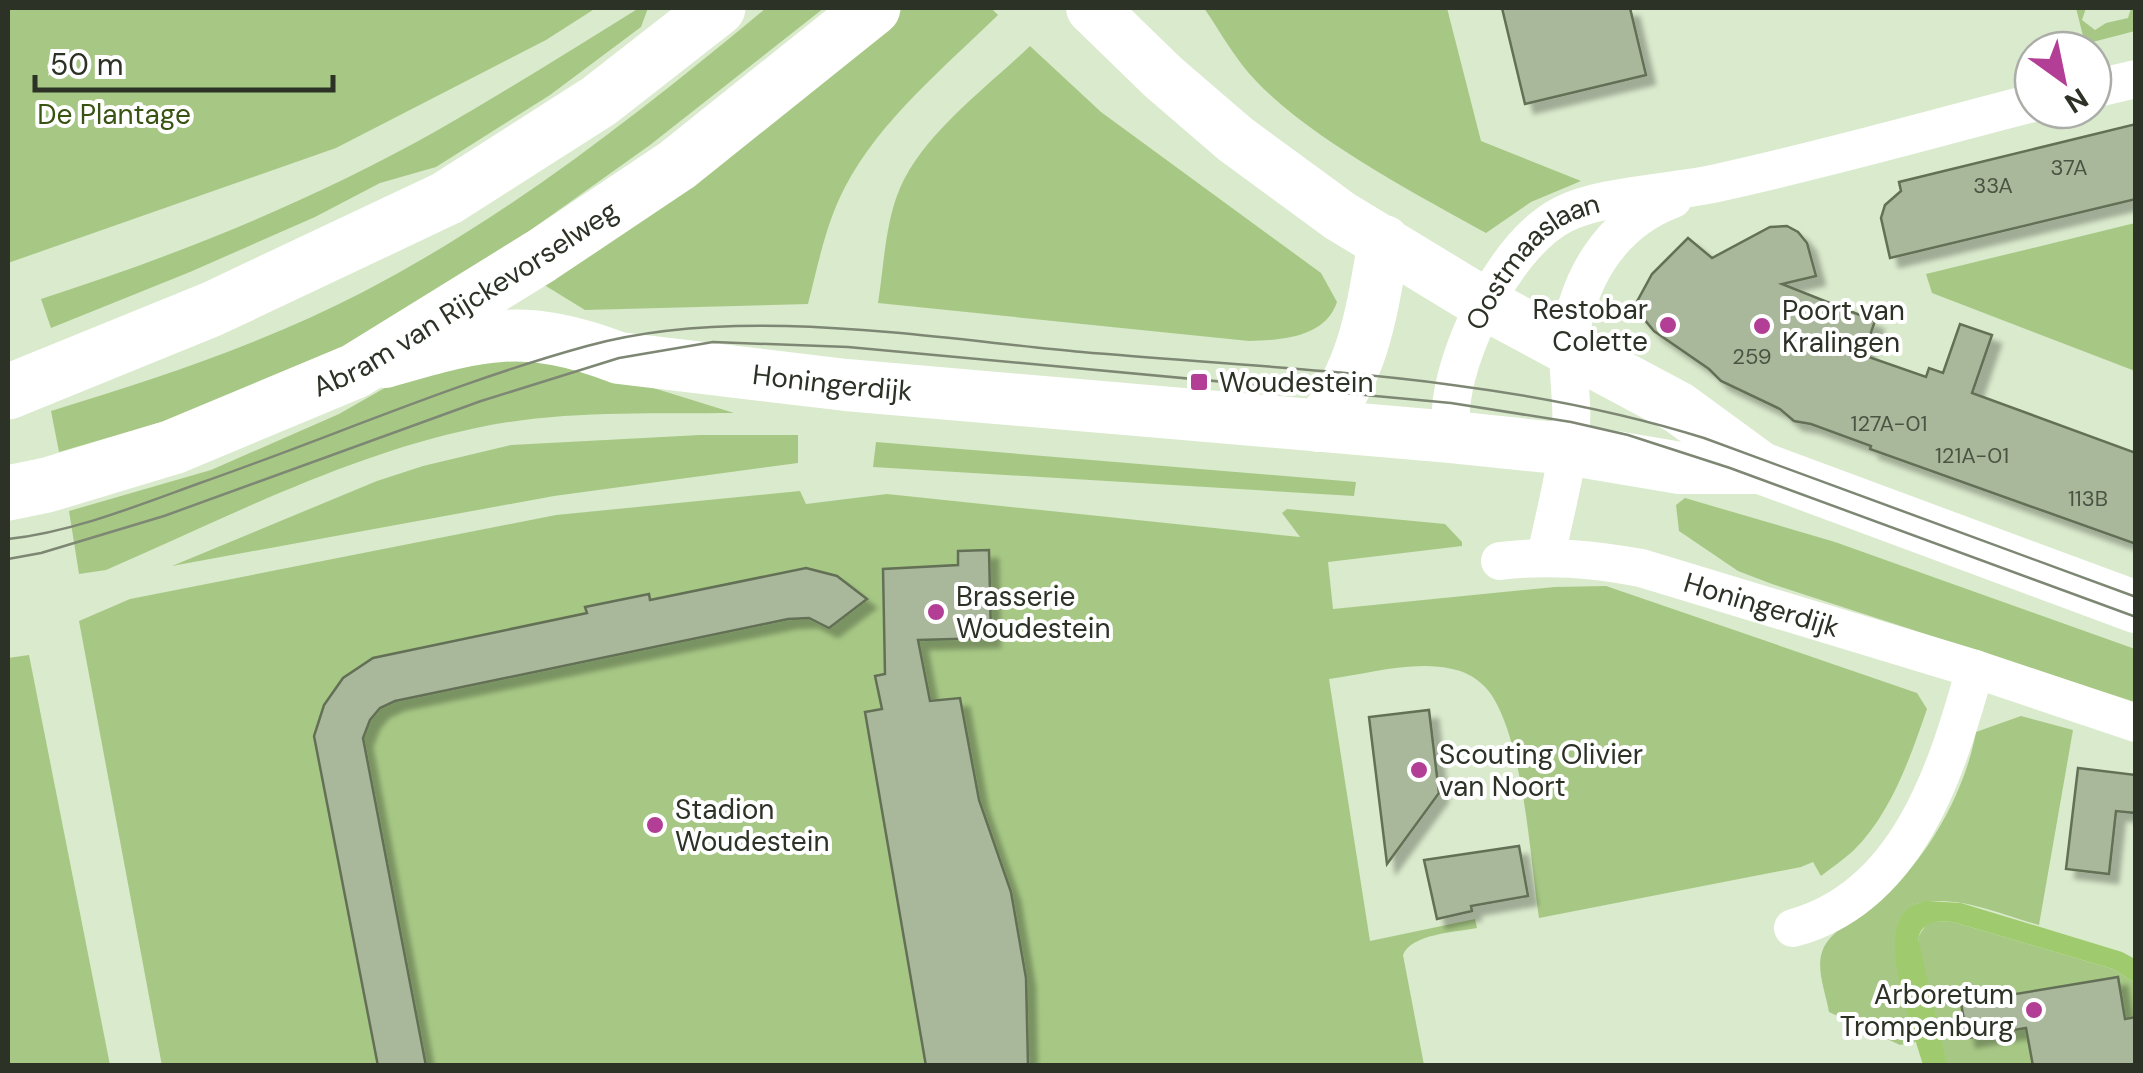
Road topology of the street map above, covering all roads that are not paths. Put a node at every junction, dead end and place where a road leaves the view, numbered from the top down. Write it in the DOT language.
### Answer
graph roads {
  1 [pos="718,8"];
  2 [pos="873,8"];
  3 [pos="1092,8"];
  4 [pos="2013,108"];
  5 [pos="1713,184"];
  6 [pos="1384,241"];
  7 [pos="1485,304"];
  8 [pos="1569,348"];
  9 [pos="355,371"];
  10 [pos="15,384"];
  11 [pos="1319,426"];
  12 [pos="1451,437"];
  13 [pos="1567,450"];
  14 [pos="1761,468"];
  15 [pos="8,493"];
  16 [pos="1546,556"];
  17 [pos="1500,561"];
  18 [pos="2136,608"];
  19 [pos="1975,669"];
  20 [pos="2136,723"];
  21 [pos="1793,928"];
  1 -- 10 [label="main road"];
  2 -- 9 [label="main road, Abram van Rijckevorselweg"];
  3 -- 6 [label="street, Honingerdijk"];
  4 -- 5 [label="street, Oostmaaslaan"];
  5 -- 7 [label="street, Oostmaaslaan"];
  5 -- 8 [label="street, Oostmaaslaan"];
  6 -- 7 [label="street, Honingerdijk"];
  6 -- 11 [label="street"];
  7 -- 8 [label="street, Honingerdijk"];
  7 -- 12 [label="street, Oostmaaslaan"];
  8 -- 13 [label="street, Oostmaaslaan"];
  8 -- 14 [label="street, Honingerdijk"];
  9 -- 11 [label="street, Honingerdijk"];
  9 -- 15 [label="main road, Abram van Rijckevorselweg"];
  11 -- 12 [label="street, Honingerdijk"];
  12 -- 13 [label="street, Honingerdijk"];
  13 -- 14 [label="street, Honingerdijk"];
  13 -- 16 [label="street"];
  14 -- 18 [label="street, Honingerdijk"];
  16 -- 17 [label="street, Honingerdijk"];
  16 -- 19 [label="street, Honingerdijk"];
  19 -- 20 [label="street, Honingerdijk"];
  19 -- 21 [label="street"];
}
